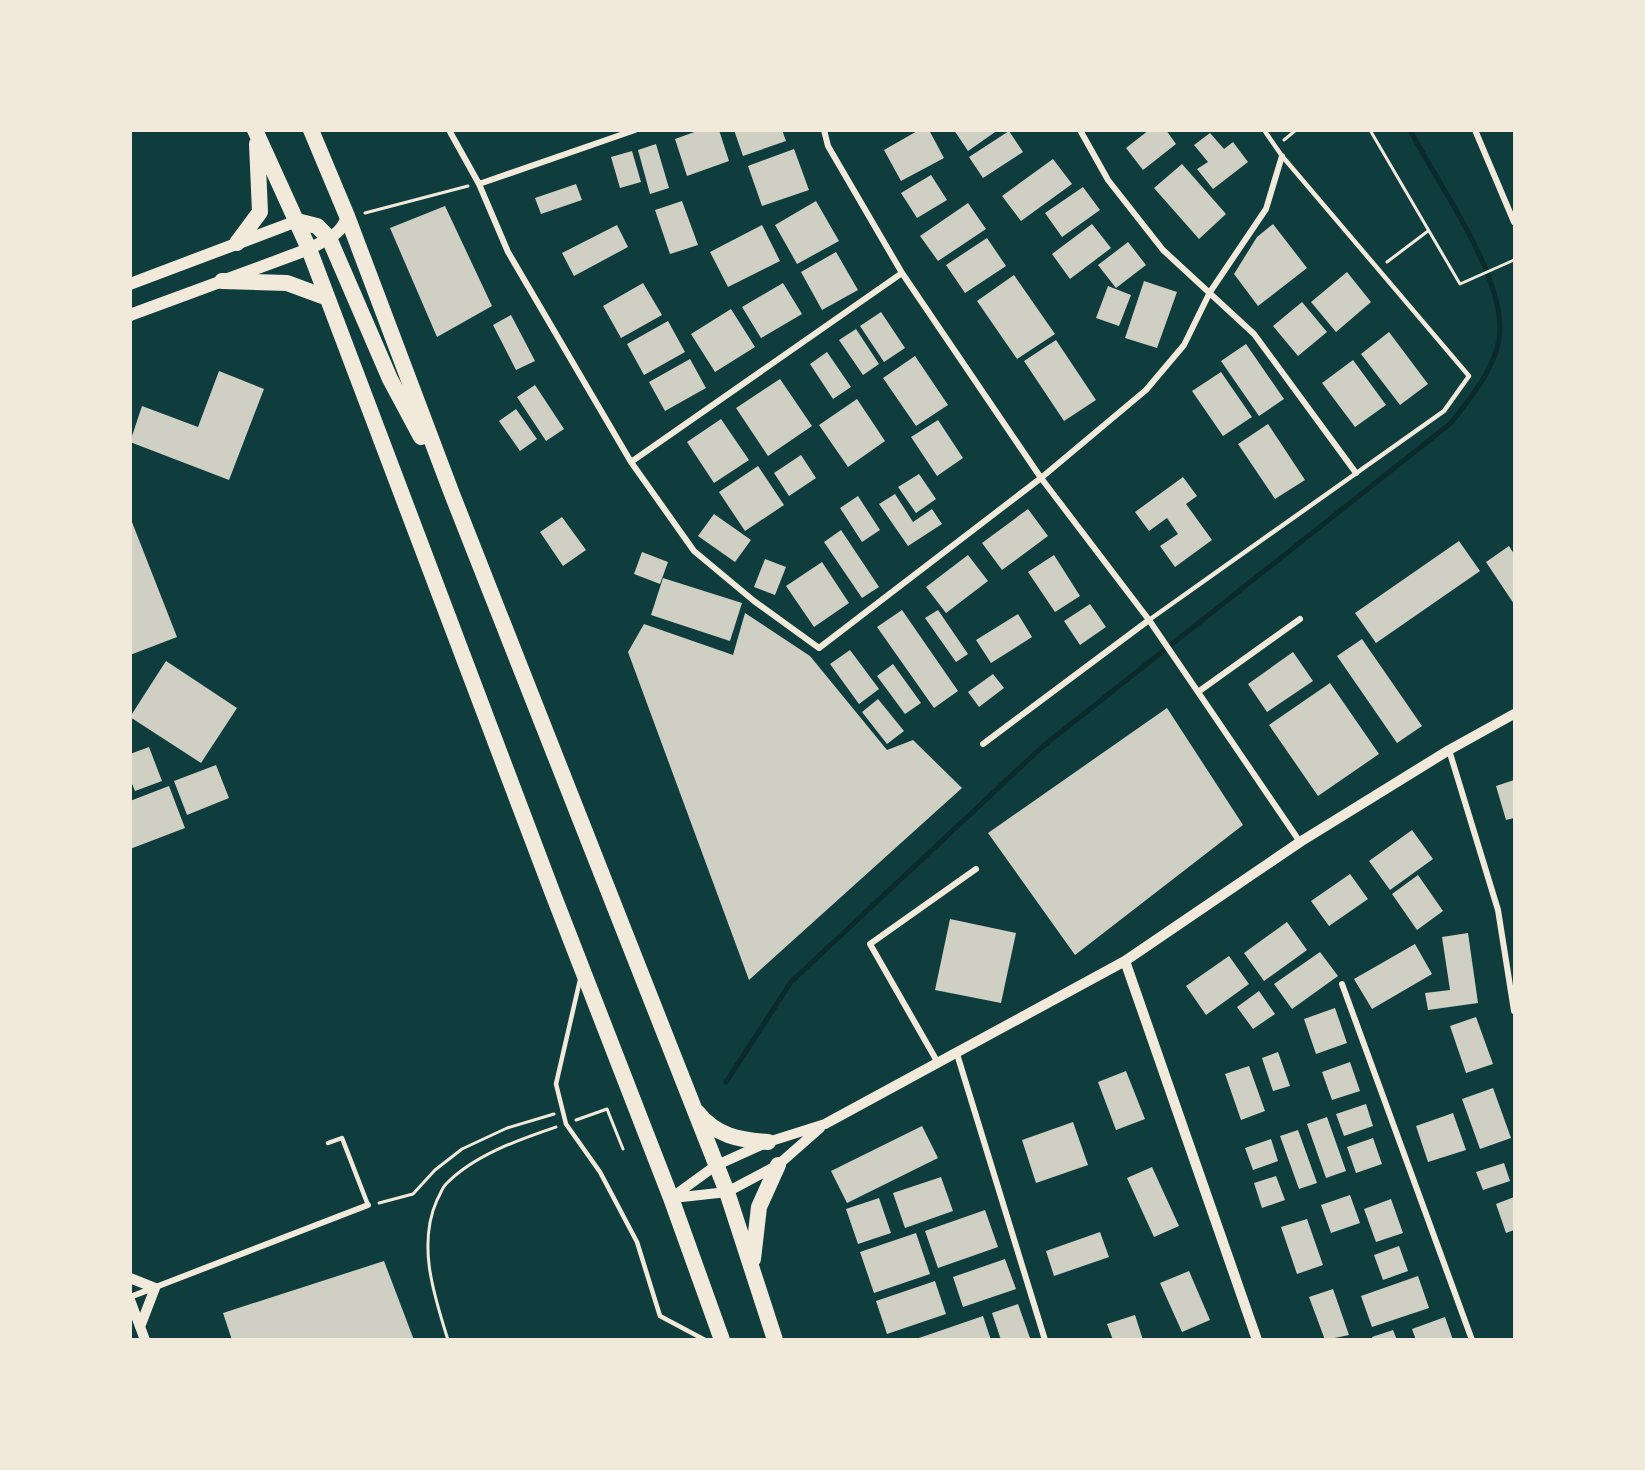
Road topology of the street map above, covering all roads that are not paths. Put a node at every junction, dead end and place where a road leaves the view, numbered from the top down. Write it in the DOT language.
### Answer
graph roads {
  1 [pos="311,130"];
  2 [pos="449,130"];
  3 [pos="635,130"];
  4 [pos="824,130"];
  5 [pos="1080,130"];
  6 [pos="1264,130"];
  7 [pos="1475,130"];
  8 [pos="256,132"];
  9 [pos="1282,156"];
  10 [pos="478,184"];
  11 [pos="347,216"];
  12 [pos="297,221"];
  13 [pos="1515,222"];
  14 [pos="329,238"];
  15 [pos="237,243"];
  16 [pos="309,249"];
  17 [pos="902,273"];
  18 [pos="222,281"];
  19 [pos="130,284"];
  20 [pos="1210,292"];
  21 [pos="325,297"];
  22 [pos="130,315"];
  23 [pos="632,462"];
  24 [pos="1356,473"];
  25 [pos="1041,478"];
  26 [pos="452,494"];
  27 [pos="1300,619"];
  28 [pos="1149,620"];
  29 [pos="1198,692"];
  30 [pos="1515,714"];
  31 [pos="983,744"];
  32 [pos="1449,750"];
  33 [pos="1300,843"];
  34 [pos="976,869"];
  35 [pos="1125,961"];
  36 [pos="582,968"];
  37 [pos="1342,984"];
  38 [pos="1515,1011"];
  39 [pos="957,1054"];
  40 [pos="938,1064"];
  41 [pos="689,1102"];
  42 [pos="825,1124"];
  43 [pos="768,1142"];
  44 [pos="328,1143"];
  45 [pos="778,1165"];
  46 [pos="715,1166"];
  47 [pos="727,1192"];
  48 [pos="671,1198"];
  49 [pos="369,1205"];
  50 [pos="753,1272"];
  51 [pos="130,1278"];
  52 [pos="154,1288"];
  53 [pos="130,1298"];
  54 [pos="140,1327"];
  55 [pos="144,1340"];
  56 [pos="705,1340"];
  57 [pos="722,1340"];
  58 [pos="775,1340"];
  59 [pos="1045,1340"];
  60 [pos="1257,1340"];
  61 [pos="1472,1340"];
  1 -- 11 [label="highway"];
  2 -- 10 [label="street"];
  3 -- 10 [label="street"];
  4 -- 17 [label="street"];
  5 -- 20 [label="street"];
  6 -- 9 [label="lane"];
  7 -- 13 [label="street"];
  8 -- 12 [label="highway"];
  8 -- 15 [label="highway"];
  9 -- 20 [label="street"];
  9 -- 24 [label="lane"];
  10 -- 23 [label="street"];
  11 -- 14 [label="main road"];
  11 -- 26 [label="highway"];
  12 -- 14 [label="highway"];
  12 -- 15 [label="main road"];
  12 -- 16 [label="highway"];
  14 -- 16 [label="main road"];
  14 -- 26 [label="highway"];
  15 -- 19 [label="main road"];
  16 -- 18 [label="main road"];
  16 -- 21 [label="highway"];
  17 -- 23 [label="street"];
  17 -- 25 [label="street"];
  18 -- 21 [label="highway"];
  18 -- 22 [label="main road"];
  20 -- 24 [label="street"];
  20 -- 25 [label="street"];
  21 -- 36 [label="highway"];
  23 -- 25 [label="street"];
  24 -- 28 [label="lane"];
  25 -- 28 [label="street"];
  26 -- 41 [label="highway"];
  27 -- 29 [label="street"];
  28 -- 29 [label="street"];
  28 -- 31 [label="street"];
  29 -- 33 [label="street"];
  30 -- 32 [label="street"];
  32 -- 33 [label="street"];
  32 -- 38 [label="street"];
  33 -- 35 [label="street"];
  34 -- 40 [label="street"];
  35 -- 39 [label="street"];
  35 -- 60 [label="street"];
  36 -- 48 [label="highway"];
  36 -- 56 [label="lane"];
  37 -- 61 [label="street"];
  39 -- 40 [label="street"];
  39 -- 59 [label="street"];
  40 -- 42 [label="street"];
  41 -- 43 [label="highway"];
  41 -- 46 [label="highway"];
  42 -- 43 [label="street"];
  42 -- 45 [label="street"];
  43 -- 46 [label="street"];
  44 -- 49 [label="lane"];
  45 -- 47 [label="street"];
  45 -- 50 [label="highway"];
  46 -- 47 [label="highway"];
  46 -- 48 [label="street"];
  47 -- 48 [label="street"];
  47 -- 50 [label="highway"];
  48 -- 57 [label="highway"];
  49 -- 52 [label="street"];
  50 -- 58 [label="highway"];
  51 -- 52 [label="street"];
  52 -- 53 [label="street"];
  52 -- 54 [label="street"];
  53 -- 54 [label="street"];
  54 -- 55 [label="street"];
}
